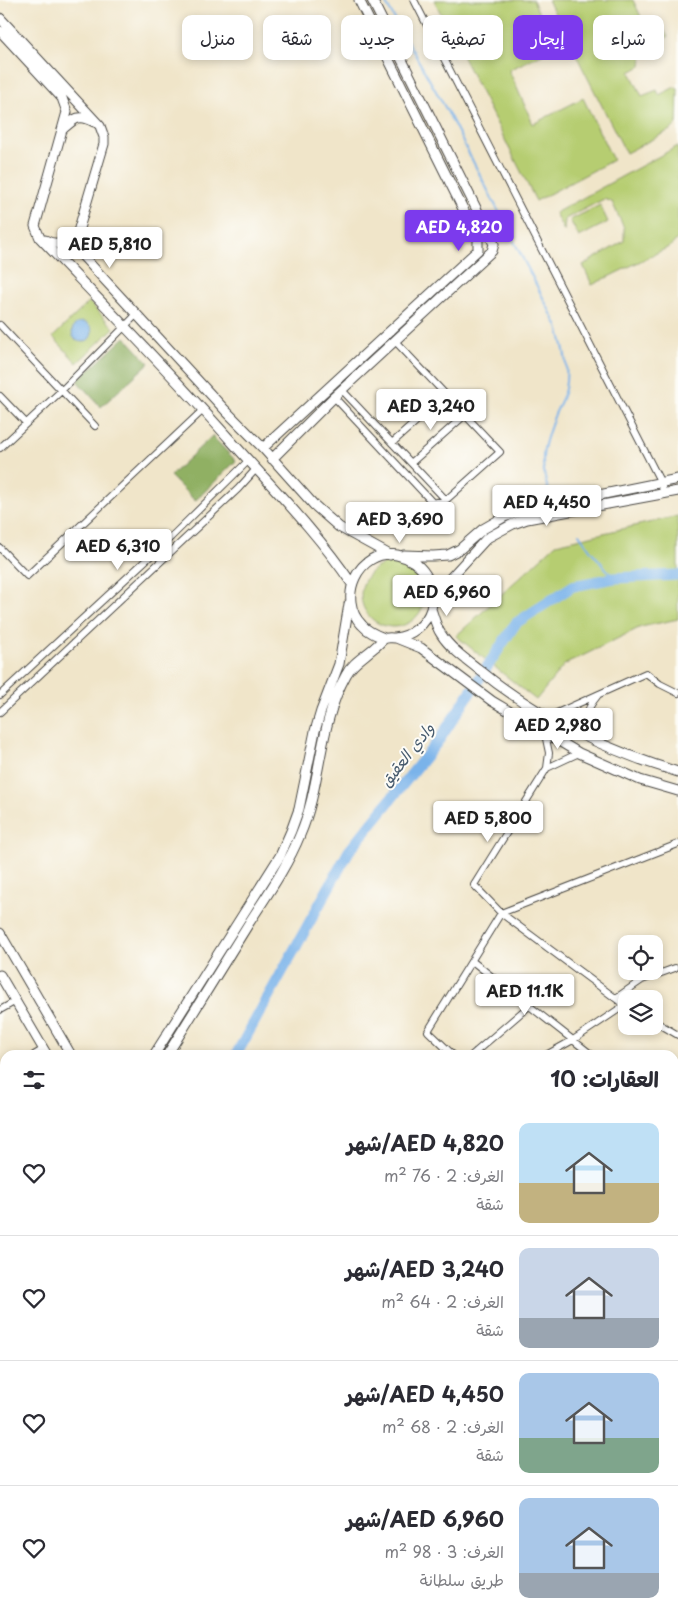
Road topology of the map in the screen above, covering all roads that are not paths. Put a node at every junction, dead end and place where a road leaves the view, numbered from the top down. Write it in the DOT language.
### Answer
graph roads {
  1 [pos="359,0"];
  2 [pos="372,0"];
  3 [pos="414,0"];
  4 [pos="0,18"];
  5 [pos="0,31"];
  6 [pos="100,126"];
  7 [pos="62,130"];
  8 [pos="77,235"];
  9 [pos="40,238"];
  10 [pos="110,287"];
  11 [pos="98,299"];
  12 [pos="136,315"];
  13 [pos="0,325"];
  14 [pos="126,326"];
  15 [pos="394,341"];
  16 [pos="62,390"];
  17 [pos="342,390"];
  18 [pos="446,395"];
  19 [pos="0,396"];
  20 [pos="334,397"];
  21 [pos="203,410"];
  22 [pos="465,415"];
  23 [pos="26,423"];
  24 [pos="95,426"];
  25 [pos="245,430"];
  26 [pos="232,442"];
  27 [pos="392,443"];
  28 [pos="0,448"];
  29 [pos="263,448"];
  30 [pos="272,459"];
  31 [pos="249,460"];
  32 [pos="411,463"];
  33 [pos="257,468"];
  34 [pos="678,479"];
  35 [pos="661,483"];
  36 [pos="678,491"];
  37 [pos="664,495"];
  38 [pos="446,500"];
  39 [pos="0,548"];
  40 [pos="393,555"];
  41 [pos="352,584"];
  42 [pos="350,596"];
  43 [pos="433,597"];
  44 [pos="431,609"];
  45 [pos="384,638"];
  46 [pos="396,638"];
  47 [pos="678,693"];
  48 [pos="599,694"];
  49 [pos="0,695"];
  50 [pos="0,712"];
  51 [pos="548,717"];
  52 [pos="545,734"];
  53 [pos="594,741"];
  54 [pos="579,753"];
  55 [pos="547,768"];
  56 [pos="678,772"];
  57 [pos="678,791"];
  58 [pos="678,844"];
  59 [pos="501,913"];
  60 [pos="0,933"];
  61 [pos="472,960"];
  62 [pos="675,968"];
  63 [pos="0,975"];
  64 [pos="616,998"];
  65 [pos="16,1001"];
  66 [pos="529,1006"];
  67 [pos="0,1010"];
  68 [pos="618,1011"];
  69 [pos="663,1027"];
  70 [pos="678,1035"];
  71 [pos="573,1040"];
  72 [pos="45,1050"];
  73 [pos="69,1050"];
  74 [pos="157,1050"];
  75 [pos="170,1050"];
  76 [pos="448,1050"];
  77 [pos="478,1050"];
  78 [pos="555,1050"];
  79 [pos="586,1050"];
  1 -- 29 [label="main road"];
  2 -- 15 [label="main road"];
  3 -- 35 [label="street"];
  4 -- 6 [label="main road"];
  5 -- 7 [label="main road"];
  6 -- 7 [label="main road"];
  6 -- 8 [label="main road"];
  7 -- 9 [label="main road"];
  8 -- 9 [label="main road"];
  8 -- 10 [label="main road"];
  9 -- 11 [label="main road"];
  10 -- 11 [label="main road"];
  10 -- 12 [label="main road"];
  11 -- 14 [label="main road"];
  12 -- 14 [label="street"];
  12 -- 25 [label="main road"];
  13 -- 16 [label="street"];
  14 -- 16 [label="street"];
  14 -- 21 [label="main road"];
  15 -- 17 [label="main road"];
  15 -- 18 [label="street"];
  16 -- 23 [label="street"];
  16 -- 24 [label="street"];
  17 -- 20 [label="main road"];
  17 -- 27 [label="street"];
  18 -- 22 [label="street"];
  18 -- 27 [label="street"];
  19 -- 23 [label="street"];
  20 -- 30 [label="main road"];
  20 -- 38 [label="street"];
  21 -- 26 [label="main road"];
  21 -- 39 [label="street"];
  22 -- 32 [label="street"];
  22 -- 38 [label="street"];
  23 -- 28 [label="street"];
  25 -- 26 [label="main road"];
  25 -- 29 [label="main road"];
  26 -- 31 [label="main road"];
  27 -- 32 [label="street"];
  29 -- 30 [label="main road"];
  30 -- 40 [label="main road"];
  31 -- 33 [label="main road"];
  31 -- 49 [label="street"];
  32 -- 38 [label="street"];
  33 -- 41 [label="main road"];
  33 -- 50 [label="street"];
  34 -- 35 [label="main road"];
  35 -- 37 [label="street"];
  35 -- 40 [label="main road"];
  36 -- 37 [label="main road"];
  37 -- 43 [label="main road"];
  40 -- 41 [label="main road"];
  40 -- 43 [label="main road"];
  41 -- 42 [label="main road"];
  42 -- 45 [label="main road"];
  42 -- 74 [label="main road"];
  43 -- 44 [label="main road"];
  44 -- 46 [label="main road"];
  44 -- 51 [label="main road"];
  45 -- 46 [label="main road"];
  45 -- 75 [label="main road"];
  46 -- 52 [label="main road"];
  47 -- 48 [label="street"];
  48 -- 51 [label="street"];
  48 -- 53 [label="street"];
  51 -- 53 [label="main road"];
  52 -- 54 [label="main road"];
  52 -- 55 [label="street"];
  53 -- 56 [label="main road"];
  54 -- 55 [label="street"];
  54 -- 57 [label="main road"];
  55 -- 59 [label="street"];
  58 -- 59 [label="street"];
  59 -- 61 [label="street"];
  59 -- 64 [label="street"];
  60 -- 73 [label="main road"];
  61 -- 66 [label="street"];
  61 -- 76 [label="street"];
  62 -- 64 [label="street"];
  63 -- 65 [label="main road"];
  65 -- 67 [label="street"];
  65 -- 72 [label="main road"];
  66 -- 71 [label="street"];
  66 -- 77 [label="street"];
  68 -- 71 [label="street"];
  69 -- 70 [label="street"];
  71 -- 78 [label="street"];
  71 -- 79 [label="street"];
}
